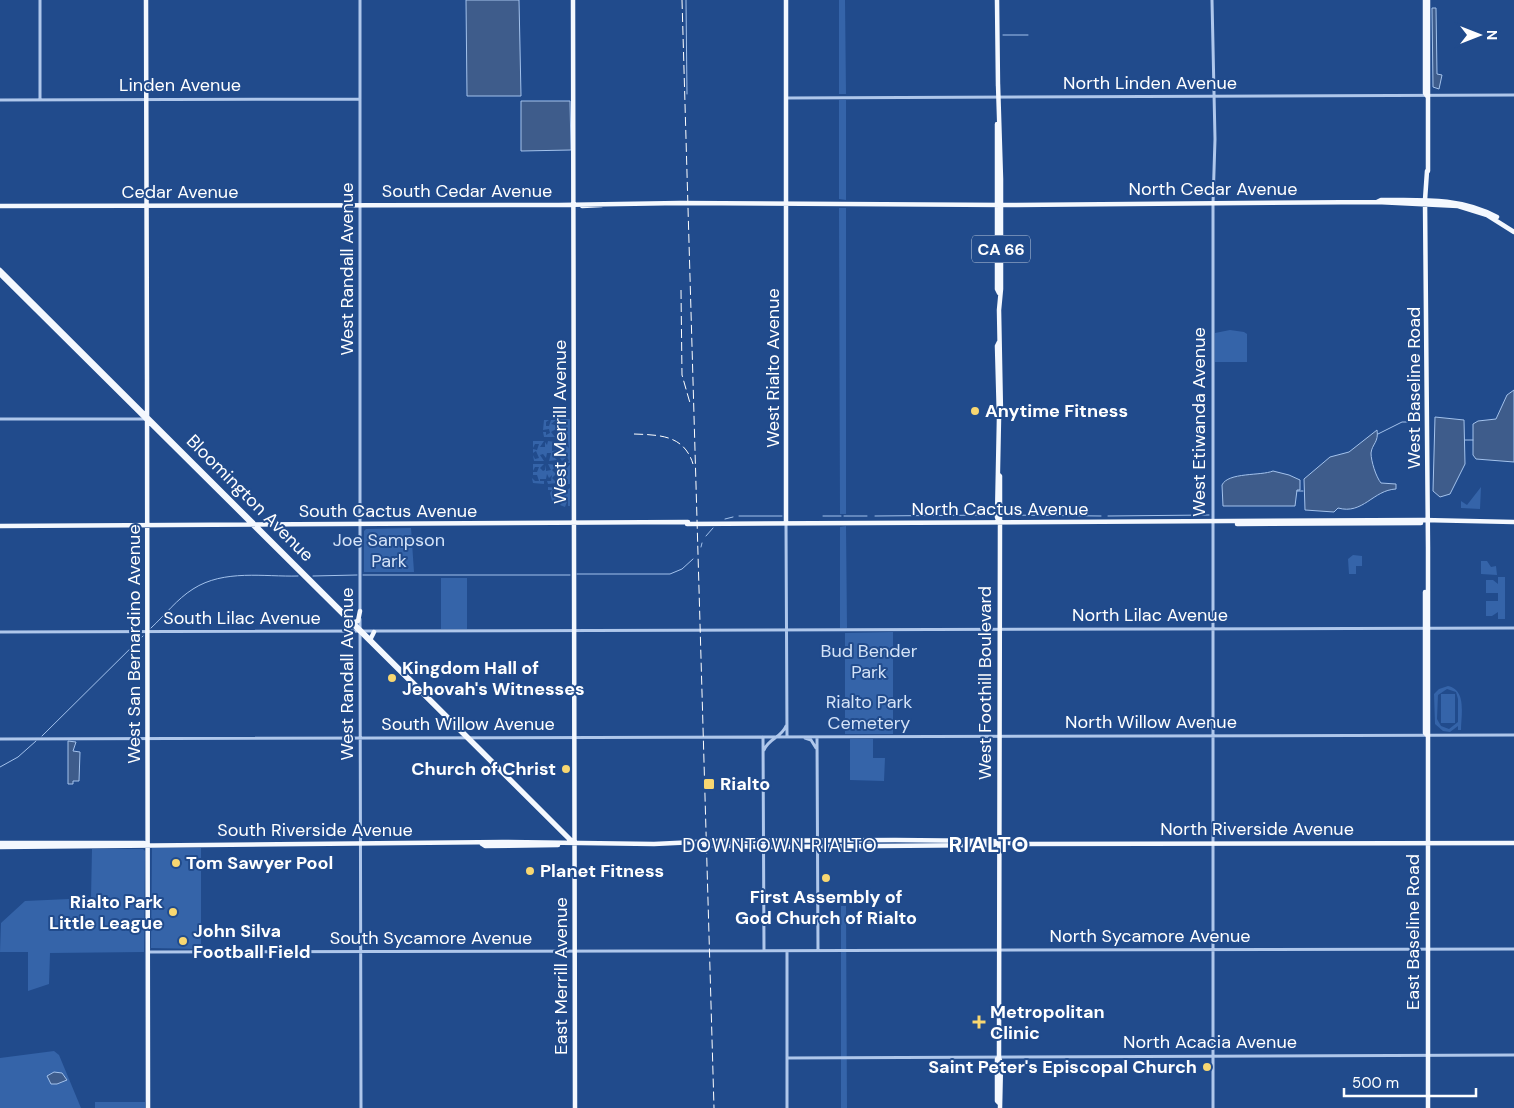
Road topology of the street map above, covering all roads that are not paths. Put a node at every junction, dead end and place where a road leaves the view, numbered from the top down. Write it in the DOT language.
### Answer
graph roads {
  1 [pos="40,0"];
  2 [pos="146,0"];
  3 [pos="360,0"];
  4 [pos="573,0"];
  5 [pos="786,0"];
  6 [pos="997,0"];
  7 [pos="1212,0"];
  8 [pos="1427,0"];
  9 [pos="1514,94"];
  10 [pos="1214,96"];
  11 [pos="1427,96"];
  12 [pos="999,97"];
  13 [pos="786,98"];
  14 [pos="146,99"];
  15 [pos="360,99"];
  16 [pos="0,100"];
  17 [pos="40,100"];
  18 [pos="1040,202"];
  19 [pos="1427,202"];
  20 [pos="1213,203"];
  21 [pos="786,204"];
  22 [pos="999,204"];
  23 [pos="1049,204"];
  24 [pos="360,205"];
  25 [pos="573,205"];
  26 [pos="1029,205"];
  27 [pos="0,206"];
  28 [pos="147,206"];
  29 [pos="1514,231"];
  30 [pos="997,239"];
  31 [pos="1001,257"];
  32 [pos="997,265"];
  33 [pos="0,270"];
  34 [pos="0,274"];
  35 [pos="1001,285"];
  36 [pos="999,293"];
  37 [pos="999,342"];
  38 [pos="78,350"];
  39 [pos="98,372"];
  40 [pos="147,377"];
  41 [pos="110,378"];
  42 [pos="145,406"];
  43 [pos="139,408"];
  44 [pos="147,418"];
  45 [pos="999,418"];
  46 [pos="0,419"];
  47 [pos="154,429"];
  48 [pos="148,431"];
  49 [pos="147,444"];
  50 [pos="242,516"];
  51 [pos="1213,522"];
  52 [pos="1428,522"];
  53 [pos="1514,522"];
  54 [pos="786,523"];
  55 [pos="999,523"];
  56 [pos="574,524"];
  57 [pos="239,525"];
  58 [pos="254,525"];
  59 [pos="270,525"];
  60 [pos="361,525"];
  61 [pos="0,526"];
  62 [pos="147,526"];
  63 [pos="265,533"];
  64 [pos="360,611"];
  65 [pos="353,623"];
  66 [pos="1514,628"];
  67 [pos="1213,629"];
  68 [pos="1427,629"];
  69 [pos="999,630"];
  70 [pos="361,631"];
  71 [pos="574,631"];
  72 [pos="786,631"];
  73 [pos="0,632"];
  74 [pos="147,632"];
  75 [pos="349,632"];
  76 [pos="374,632"];
  77 [pos="369,639"];
  78 [pos="361,645"];
  79 [pos="787,723"];
  80 [pos="1427,735"];
  81 [pos="1514,735"];
  82 [pos="999,736"];
  83 [pos="1213,736"];
  84 [pos="574,737"];
  85 [pos="763,737"];
  86 [pos="776,737"];
  87 [pos="787,737"];
  88 [pos="796,737"];
  89 [pos="801,737"];
  90 [pos="817,737"];
  91 [pos="148,738"];
  92 [pos="361,738"];
  93 [pos="468,738"];
  94 [pos="0,739"];
  95 [pos="817,751"];
  96 [pos="763,753"];
  97 [pos="564,836"];
  98 [pos="764,841"];
  99 [pos="564,842"];
  100 [pos="1428,842"];
  101 [pos="44,843"];
  102 [pos="999,843"];
  103 [pos="1213,843"];
  104 [pos="1514,843"];
  105 [pos="360,844"];
  106 [pos="482,844"];
  107 [pos="575,844"];
  108 [pos="696,844"];
  109 [pos="818,844"];
  110 [pos="0,845"];
  111 [pos="148,845"];
  112 [pos="32,847"];
  113 [pos="764,847"];
  114 [pos="1428,893"];
  115 [pos="1428,948"];
  116 [pos="1213,949"];
  117 [pos="1514,949"];
  118 [pos="764,950"];
  119 [pos="778,950"];
  120 [pos="818,950"];
  121 [pos="999,950"];
  122 [pos="361,951"];
  123 [pos="575,951"];
  124 [pos="787,951"];
  125 [pos="795,951"];
  126 [pos="148,952"];
  127 [pos="787,966"];
  128 [pos="1514,1055"];
  129 [pos="1214,1056"];
  130 [pos="1428,1056"];
  131 [pos="999,1057"];
  132 [pos="787,1058"];
  133 [pos="1000,1106"];
  134 [pos="148,1108"];
  135 [pos="361,1108"];
  136 [pos="575,1108"];
  137 [pos="787,1108"];
  138 [pos="1213,1108"];
  139 [pos="1428,1108"];
  1 -- 17 [label="street"];
  2 -- 14 [label="main road, West San Bernardino Avenue"];
  3 -- 15 [label="street, West Randall Avenue"];
  4 -- 25 [label="main road, West Merrill Avenue"];
  5 -- 13 [label="main road, West Rialto Avenue"];
  6 -- 12 [label="main road, West Foothill Boulevard"];
  7 -- 10 [label="street, West Etiwanda Avenue"];
  8 -- 11 [label="main road, West Baseline Road"];
  9 -- 11 [label="street, North Linden Avenue"];
  10 -- 11 [label="street, North Linden Avenue"];
  10 -- 12 [label="street, North Linden Avenue"];
  10 -- 20 [label="street, West Etiwanda Avenue"];
  11 -- 19 [label="main road, West Baseline Road"];
  12 -- 13 [label="street, North Linden Avenue"];
  12 -- 22 [label="main road, West Foothill Boulevard"];
  13 -- 21 [label="main road, West Rialto Avenue"];
  14 -- 15 [label="street, Linden Avenue"];
  14 -- 17 [label="street, Linden Avenue"];
  14 -- 28 [label="main road, West San Bernardino Avenue"];
  15 -- 24 [label="street, West Randall Avenue"];
  16 -- 17 [label="street, Linden Avenue"];
  18 -- 22 [label="main road, North Cedar Avenue"];
  18 -- 23 [label="main road, North Cedar Avenue"];
  18 -- 26 [label="main road"];
  19 -- 20 [label="main road, North Cedar Avenue"];
  19 -- 29 [label="main road, North Cedar Avenue"];
  19 -- 52 [label="main road, West Baseline Road"];
  20 -- 23 [label="main road, North Cedar Avenue"];
  20 -- 51 [label="street, West Etiwanda Avenue"];
  21 -- 22 [label="main road, North Cedar Avenue"];
  21 -- 25 [label="main road, South Cedar Avenue"];
  21 -- 54 [label="main road, West Rialto Avenue"];
  22 -- 26 [label="main road, North Cedar Avenue"];
  22 -- 30 [label="main road, West Foothill Boulevard"];
  22 -- 31 [label="main road, West Foothill Boulevard / CA 66"];
  23 -- 26 [label="main road, North Cedar Avenue"];
  24 -- 25 [label="main road, South Cedar Avenue"];
  24 -- 28 [label="main road, Cedar Avenue"];
  24 -- 60 [label="street, West Randall Avenue"];
  25 -- 56 [label="main road, West Merrill Avenue"];
  27 -- 28 [label="main road, Cedar Avenue"];
  28 -- 40 [label="main road, West San Bernardino Avenue"];
  30 -- 31 [label="main road"];
  30 -- 32 [label="main road, West Foothill Boulevard"];
  31 -- 35 [label="main road, West Foothill Boulevard / CA 66"];
  32 -- 35 [label="main road"];
  32 -- 36 [label="main road, West Foothill Boulevard"];
  33 -- 38 [label="main road, Bloomington Avenue"];
  34 -- 38 [label="main road, Bloomington Avenue"];
  35 -- 36 [label="main road, West Foothill Boulevard / CA 66"];
  36 -- 37 [label="main road, West Foothill Boulevard"];
  37 -- 45 [label="main road, West Foothill Boulevard"];
  37 -- 45 [label="main road, West Foothill Boulevard"];
  38 -- 39 [label="main road, Bloomington Avenue"];
  38 -- 41 [label="main road, Bloomington Avenue"];
  39 -- 41 [label="main road"];
  39 -- 44 [label="main road, Bloomington Avenue"];
  40 -- 42 [label="main road, West San Bernardino Avenue"];
  40 -- 44 [label="main road, West San Bernardino Avenue"];
  41 -- 43 [label="main road, Bloomington Avenue"];
  42 -- 43 [label="main road"];
  42 -- 44 [label="main road, West San Bernardino Avenue"];
  43 -- 44 [label="main road, Bloomington Avenue"];
  44 -- 46 [label="street"];
  44 -- 47 [label="main road, Bloomington Avenue"];
  44 -- 48 [label="main road, West San Bernardino Avenue"];
  44 -- 49 [label="main road, West San Bernardino Avenue"];
  44 -- 58 [label="main road, Bloomington Avenue"];
  45 -- 55 [label="main road, West Foothill Boulevard"];
  47 -- 48 [label="main road"];
  47 -- 50 [label="main road, Bloomington Avenue"];
  48 -- 49 [label="main road, West San Bernardino Avenue"];
  49 -- 62 [label="main road, West San Bernardino Avenue"];
  50 -- 57 [label="main road"];
  50 -- 58 [label="main road, Bloomington Avenue"];
  51 -- 52 [label="main road, North Cactus Avenue"];
  51 -- 55 [label="main road, North Cactus Avenue"];
  51 -- 67 [label="street, West Etiwanda Avenue"];
  52 -- 53 [label="main road, North Cactus Avenue"];
  52 -- 68 [label="main road, West Baseline Road"];
  54 -- 55 [label="main road, North Cactus Avenue"];
  54 -- 56 [label="main road, South Cactus Avenue"];
  54 -- 72 [label="street, West Rialto Avenue"];
  55 -- 69 [label="main road, West Foothill Boulevard"];
  56 -- 60 [label="main road, South Cactus Avenue"];
  56 -- 71 [label="main road, West Merrill Avenue"];
  57 -- 58 [label="main road, South Cactus Avenue"];
  57 -- 62 [label="main road, South Cactus Avenue"];
  58 -- 59 [label="main road, South Cactus Avenue"];
  58 -- 63 [label="main road, Bloomington Avenue"];
  58 -- 65 [label="main road, Bloomington Avenue"];
  59 -- 60 [label="main road, South Cactus Avenue"];
  59 -- 63 [label="main road"];
  60 -- 64 [label="street, West Randall Avenue"];
  61 -- 62 [label="main road, South Cactus Avenue"];
  62 -- 74 [label="main road, West San Bernardino Avenue"];
  63 -- 65 [label="main road, Bloomington Avenue"];
  64 -- 65 [label="main road"];
  64 -- 70 [label="street, West Randall Avenue"];
  65 -- 70 [label="main road, Bloomington Avenue"];
  65 -- 75 [label="main road"];
  66 -- 68 [label="street, North Lilac Avenue"];
  67 -- 68 [label="street, North Lilac Avenue"];
  67 -- 69 [label="street, North Lilac Avenue"];
  67 -- 83 [label="street, West Etiwanda Avenue"];
  68 -- 80 [label="main road, West Baseline Road"];
  69 -- 72 [label="street, North Lilac Avenue"];
  69 -- 82 [label="main road, West Foothill Boulevard"];
  70 -- 75 [label="street, South Lilac Avenue"];
  70 -- 76 [label="street, South Lilac Avenue"];
  70 -- 77 [label="main road, Bloomington Avenue"];
  70 -- 78 [label="street, West Randall Avenue"];
  71 -- 72 [label="street, South Lilac Avenue"];
  71 -- 76 [label="street, South Lilac Avenue"];
  71 -- 84 [label="main road, West Merrill Avenue"];
  72 -- 79 [label="street, West Rialto Avenue"];
  73 -- 74 [label="street, South Lilac Avenue"];
  74 -- 75 [label="street, South Lilac Avenue"];
  74 -- 91 [label="main road, West San Bernardino Avenue"];
  76 -- 77 [label="main road"];
  77 -- 78 [label="main road"];
  77 -- 93 [label="main road, Bloomington Avenue"];
  78 -- 92 [label="street, West Randall Avenue"];
  79 -- 86 [label="street"];
  79 -- 87 [label="street, West Rialto Avenue"];
  79 -- 88 [label="street"];
  80 -- 81 [label="street, North Willow Avenue"];
  80 -- 83 [label="street, North Willow Avenue"];
  80 -- 100 [label="main road, West Baseline Road"];
  82 -- 83 [label="street, North Willow Avenue"];
  82 -- 90 [label="street, North Willow Avenue"];
  82 -- 102 [label="main road, West Foothill Boulevard"];
  83 -- 103 [label="street, West Etiwanda Avenue"];
  84 -- 85 [label="street, South Willow Avenue"];
  84 -- 93 [label="street, South Willow Avenue"];
  84 -- 107 [label="main road, West Merrill Avenue"];
  85 -- 86 [label="street, South Willow Avenue"];
  85 -- 96 [label="street"];
  86 -- 87 [label="street, South Willow Avenue"];
  86 -- 96 [label="street"];
  87 -- 88 [label="street, North Willow Avenue"];
  88 -- 89 [label="street, North Willow Avenue"];
  89 -- 90 [label="street, North Willow Avenue"];
  89 -- 95 [label="street"];
  90 -- 95 [label="street"];
  91 -- 92 [label="street, South Willow Avenue"];
  91 -- 94 [label="street, South Willow Avenue"];
  91 -- 111 [label="main road, West San Bernardino Avenue"];
  92 -- 93 [label="street, South Willow Avenue"];
  92 -- 105 [label="street, West Randall Avenue"];
  93 -- 97 [label="main road, Bloomington Avenue"];
  93 -- 107 [label="main road, Bloomington Avenue"];
  95 -- 109 [label="street"];
  96 -- 98 [label="street"];
  97 -- 99 [label="main road"];
  97 -- 107 [label="main road, Bloomington Avenue"];
  98 -- 108 [label="main road, South Riverside Avenue"];
  98 -- 109 [label="main road, South Riverside Avenue"];
  98 -- 113 [label="street"];
  99 -- 106 [label="main road, South Riverside Avenue"];
  99 -- 107 [label="main road, South Riverside Avenue"];
  100 -- 103 [label="main road, North Riverside Avenue"];
  100 -- 104 [label="main road, North Riverside Avenue"];
  100 -- 114 [label="main road, East Baseline Road"];
  100 -- 114 [label="main road, East Baseline Road"];
  101 -- 110 [label="main road, South Riverside Avenue"];
  101 -- 111 [label="main road, South Riverside Avenue"];
  101 -- 112 [label="main road"];
  102 -- 103 [label="main road, North Riverside Avenue"];
  102 -- 109 [label="main road, North Riverside Avenue"];
  102 -- 121 [label="main road, West Foothill Boulevard"];
  103 -- 116 [label="street, West Etiwanda Avenue"];
  105 -- 106 [label="main road, South Riverside Avenue"];
  105 -- 111 [label="main road, South Riverside Avenue"];
  105 -- 122 [label="street, West Randall Avenue"];
  106 -- 107 [label="main road, South Riverside Avenue"];
  107 -- 108 [label="main road, South Riverside Avenue"];
  107 -- 123 [label="main road, East Merrill Avenue"];
  108 -- 113 [label="main road, South Riverside Avenue"];
  109 -- 113 [label="main road, South Riverside Avenue"];
  109 -- 120 [label="street"];
  110 -- 112 [label="main road, South Riverside Avenue"];
  111 -- 112 [label="main road, South Riverside Avenue"];
  111 -- 126 [label="main road, West San Bernardino Avenue"];
  113 -- 118 [label="street"];
  114 -- 115 [label="main road, East Baseline Road"];
  114 -- 115 [label="main road, East Baseline Road"];
  115 -- 116 [label="street, North Sycamore Avenue"];
  115 -- 117 [label="street, North Sycamore Avenue"];
  115 -- 130 [label="main road, East Baseline Road"];
  116 -- 121 [label="street, North Sycamore Avenue"];
  116 -- 129 [label="street, West Etiwanda Avenue"];
  118 -- 119 [label="street, South Sycamore Avenue"];
  118 -- 123 [label="street, South Sycamore Avenue"];
  119 -- 124 [label="street, South Sycamore Avenue"];
  119 -- 127 [label="street"];
  120 -- 121 [label="street, North Sycamore Avenue"];
  120 -- 125 [label="street, North Sycamore Avenue"];
  121 -- 131 [label="main road, West Foothill Boulevard"];
  122 -- 123 [label="street, South Sycamore Avenue"];
  122 -- 126 [label="street, South Sycamore Avenue"];
  122 -- 135 [label="street, West Randall Avenue"];
  123 -- 136 [label="main road, East Merrill Avenue"];
  124 -- 125 [label="street, North Sycamore Avenue"];
  124 -- 127 [label="street"];
  125 -- 127 [label="street"];
  126 -- 134 [label="main road, West San Bernardino Avenue"];
  127 -- 132 [label="street"];
  128 -- 130 [label="street, North Acacia Avenue"];
  129 -- 130 [label="street, North Acacia Avenue"];
  129 -- 131 [label="street, North Acacia Avenue"];
  129 -- 138 [label="street, West Etiwanda Avenue"];
  130 -- 139 [label="main road, East Baseline Road"];
  131 -- 132 [label="street, North Acacia Avenue"];
  131 -- 133 [label="main road, West Foothill Boulevard"];
  132 -- 137 [label="street"];
}
